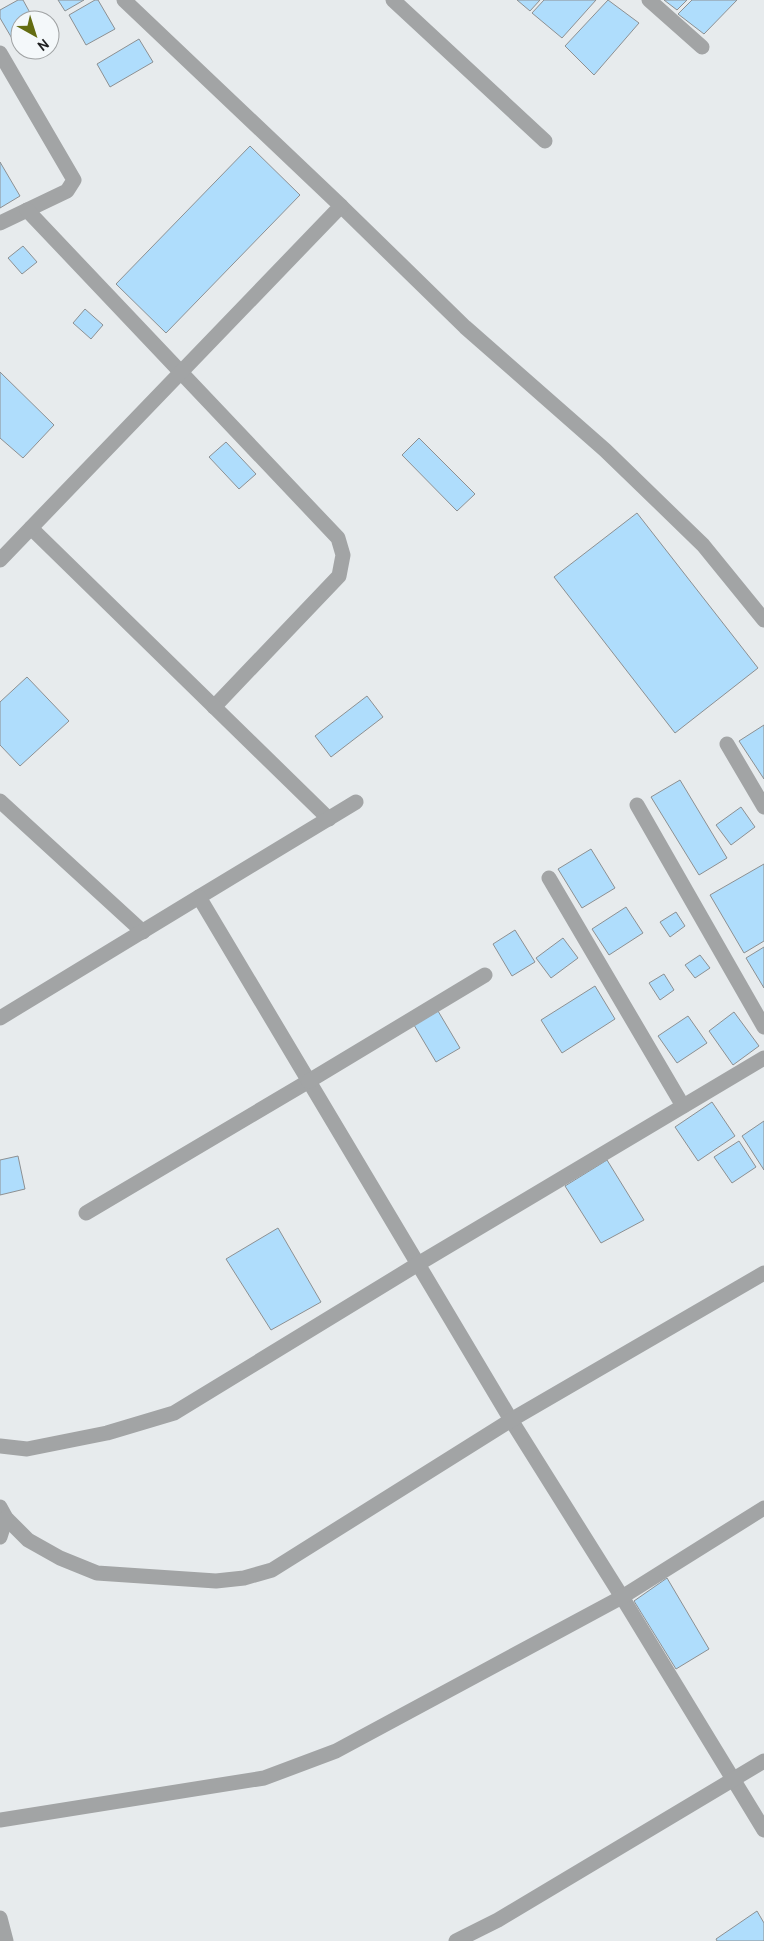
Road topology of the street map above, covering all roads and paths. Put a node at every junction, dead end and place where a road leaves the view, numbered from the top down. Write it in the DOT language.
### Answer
graph roads {
  1 [pos="124,0"];
  2 [pos="393,0"];
  3 [pos="649,0"];
  4 [pos="702,47"];
  5 [pos="0,53"];
  6 [pos="546,141"];
  7 [pos="341,206"];
  8 [pos="27,210"];
  9 [pos="0,223"];
  10 [pos="181,372"];
  11 [pos="31,528"];
  12 [pos="0,560"];
  13 [pos="764,620"];
  14 [pos="214,707"];
  15 [pos="727,744"];
  16 [pos="0,801"];
  17 [pos="356,802"];
  18 [pos="638,805"];
  19 [pos="764,807"];
  20 [pos="329,819"];
  21 [pos="550,878"];
  22 [pos="199,897"];
  23 [pos="143,932"];
  24 [pos="485,975"];
  25 [pos="0,1018"];
  26 [pos="764,1027"];
  27 [pos="764,1058"];
  28 [pos="309,1081"];
  29 [pos="683,1106"];
  30 [pos="86,1214"];
  31 [pos="418,1264"];
  32 [pos="764,1273"];
  33 [pos="512,1420"];
  34 [pos="0,1446"];
  35 [pos="764,1508"];
  36 [pos="3,1513"];
  37 [pos="0,1537"];
  38 [pos="622,1596"];
  39 [pos="764,1761"];
  40 [pos="733,1780"];
  41 [pos="0,1820"];
  42 [pos="764,1830"];
  43 [pos="0,1918"];
  44 [pos="6,1941"];
  45 [pos="456,1941"];
  1 -- 7 [label="street"];
  2 -- 6 [label="street"];
  3 -- 4 [label="street"];
  5 -- 8 [label="street"];
  7 -- 10 [label="street"];
  7 -- 13 [label="street"];
  8 -- 9 [label="street"];
  8 -- 10 [label="street"];
  10 -- 11 [label="street"];
  10 -- 14 [label="street"];
  11 -- 12 [label="street"];
  11 -- 14 [label="street"];
  14 -- 20 [label="street"];
  15 -- 19 [label="street"];
  16 -- 23 [label="street"];
  17 -- 20 [label="street"];
  18 -- 26 [label="street"];
  20 -- 22 [label="street"];
  21 -- 29 [label="street"];
  22 -- 23 [label="street"];
  22 -- 28 [label="street"];
  23 -- 25 [label="street"];
  24 -- 28 [label="street"];
  27 -- 29 [label="street"];
  28 -- 30 [label="street"];
  28 -- 31 [label="street"];
  29 -- 31 [label="street"];
  31 -- 33 [label="street"];
  31 -- 34 [label="street"];
  32 -- 33 [label="street"];
  33 -- 36 [label="street"];
  33 -- 38 [label="street"];
  35 -- 38 [label="street"];
  36 -- 37 [label="street"];
  38 -- 40 [label="street"];
  38 -- 41 [label="street"];
  39 -- 40 [label="street"];
  40 -- 42 [label="street"];
  40 -- 45 [label="street"];
  43 -- 44 [label="street"];
}
